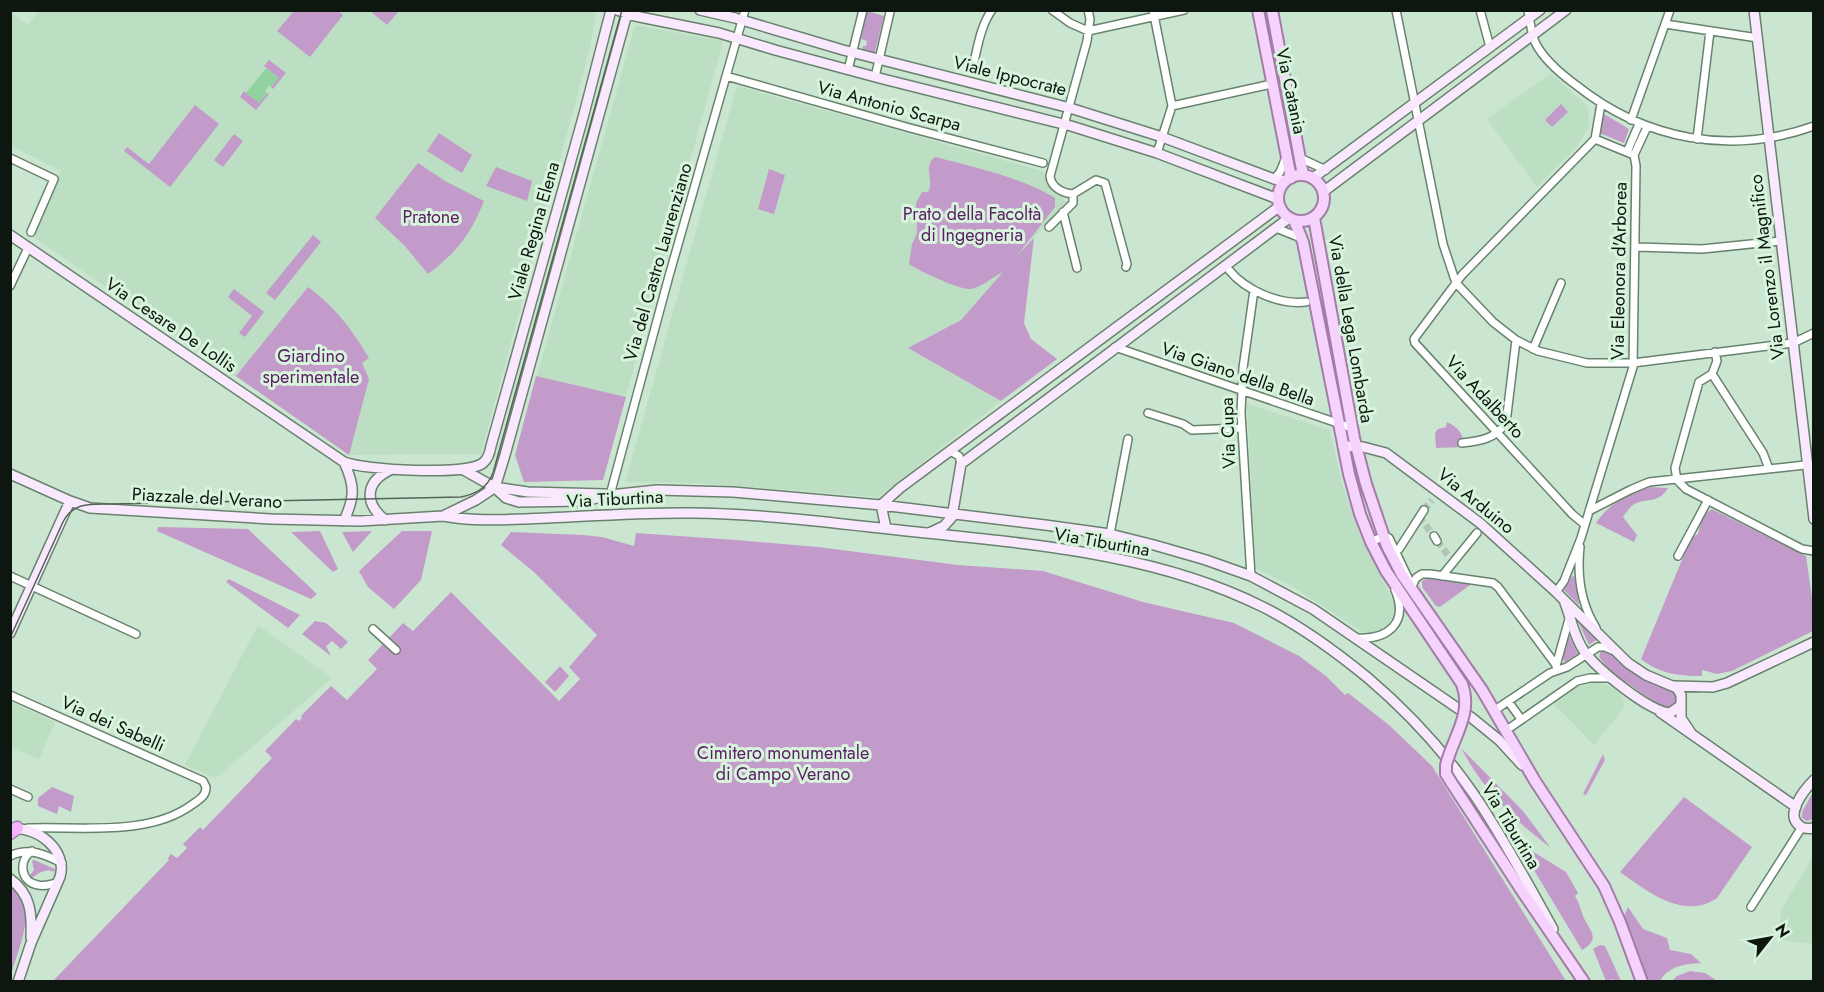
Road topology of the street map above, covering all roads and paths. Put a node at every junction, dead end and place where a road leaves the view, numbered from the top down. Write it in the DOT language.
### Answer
graph roads {
  1 [pos="611,10"];
  2 [pos="617,10"];
  3 [pos="700,10"];
  4 [pos="745,10"];
  5 [pos="863,10"];
  6 [pos="992,10"];
  7 [pos="1052,10"];
  8 [pos="1088,10"];
  9 [pos="1184,10"];
  10 [pos="1258,10"];
  11 [pos="1272,10"];
  12 [pos="1396,10"];
  13 [pos="1480,10"];
  14 [pos="1540,10"];
  15 [pos="1566,10"];
  16 [pos="1670,10"];
  17 [pos="1754,10"];
  18 [pos="889,11"];
  19 [pos="628,12"];
  20 [pos="1153,14"];
  21 [pos="1529,14"];
  22 [pos="742,21"];
  23 [pos="1665,24"];
  24 [pos="1088,31"];
  25 [pos="1710,31"];
  26 [pos="1533,35"];
  27 [pos="738,38"];
  28 [pos="1758,38"];
  29 [pos="1490,47"];
  30 [pos="852,53"];
  31 [pos="879,60"];
  32 [pos="848,70"];
  33 [pos="972,70"];
  34 [pos="726,76"];
  35 [pos="875,77"];
  36 [pos="1272,84"];
  37 [pos="1601,104"];
  38 [pos="1414,105"];
  39 [pos="1172,106"];
  40 [pos="1070,108"];
  41 [pos="1630,120"];
  42 [pos="1418,122"];
  43 [pos="1065,125"];
  44 [pos="1643,126"];
  45 [pos="1814,126"];
  46 [pos="1162,137"];
  47 [pos="1768,138"];
  48 [pos="1595,139"];
  49 [pos="1697,139"];
  50 [pos="1157,153"];
  51 [pos="1287,154"];
  52 [pos="1631,154"];
  53 [pos="10,158"];
  54 [pos="1300,158"];
  55 [pos="1043,163"];
  56 [pos="1326,170"];
  57 [pos="1298,178"];
  58 [pos="1274,179"];
  59 [pos="1323,192"];
  60 [pos="1072,194"];
  61 [pos="1279,203"];
  62 [pos="1063,212"];
  63 [pos="1314,218"];
  64 [pos="1291,219"];
  65 [pos="1049,227"];
  66 [pos="1276,228"];
  67 [pos="31,232"];
  68 [pos="10,235"];
  69 [pos="1302,238"];
  70 [pos="1781,241"];
  71 [pos="28,248"];
  72 [pos="1636,248"];
  73 [pos="1207,260"];
  74 [pos="1126,267"];
  75 [pos="1077,268"];
  76 [pos="1229,270"];
  77 [pos="1216,272"];
  78 [pos="1456,283"];
  79 [pos="1561,283"];
  80 [pos="10,286"];
  81 [pos="1254,290"];
  82 [pos="1306,302"];
  83 [pos="1814,333"];
  84 [pos="1516,340"];
  85 [pos="1793,343"];
  86 [pos="1115,347"];
  87 [pos="1533,349"];
  88 [pos="1715,352"];
  89 [pos="1075,358"];
  90 [pos="1633,363"];
  91 [pos="1085,370"];
  92 [pos="1712,374"];
  93 [pos="1241,390"];
  94 [pos="1148,413"];
  95 [pos="1339,424"];
  96 [pos="1241,428"];
  97 [pos="1352,428"];
  98 [pos="1498,432"];
  99 [pos="1128,439"];
  100 [pos="1462,443"];
  101 [pos="1343,446"];
  102 [pos="1356,447"];
  103 [pos="950,451"];
  104 [pos="344,462"];
  105 [pos="961,464"];
  106 [pos="1811,465"];
  107 [pos="462,469"];
  108 [pos="1769,469"];
  109 [pos="390,470"];
  110 [pos="10,474"];
  111 [pos="1677,480"];
  112 [pos="494,487"];
  113 [pos="610,495"];
  114 [pos="1708,500"];
  115 [pos="70,501"];
  116 [pos="881,505"];
  117 [pos="1424,510"];
  118 [pos="1589,511"];
  119 [pos="954,514"];
  120 [pos="443,516"];
  121 [pos="1813,519"];
  122 [pos="344,520"];
  123 [pos="385,520"];
  124 [pos="1584,524"];
  125 [pos="886,528"];
  126 [pos="1477,533"];
  127 [pos="927,534"];
  128 [pos="1110,534"];
  129 [pos="1383,536"];
  130 [pos="1581,538"];
  131 [pos="1371,542"];
  132 [pos="1399,549"];
  133 [pos="1814,552"];
  134 [pos="1448,555"];
  135 [pos="1678,556"];
  136 [pos="1453,562"];
  137 [pos="1386,571"];
  138 [pos="10,576"];
  139 [pos="1251,576"];
  140 [pos="1442,576"];
  141 [pos="32,586"];
  142 [pos="1411,588"];
  143 [pos="1556,592"];
  144 [pos="1564,600"];
  145 [pos="1570,616"];
  146 [pos="373,629"];
  147 [pos="10,633"];
  148 [pos="136,634"];
  149 [pos="1601,636"];
  150 [pos="1354,637"];
  151 [pos="1814,642"];
  152 [pos="396,650"];
  153 [pos="1587,654"];
  154 [pos="1622,657"];
  155 [pos="1555,668"];
  156 [pos="1611,678"];
  157 [pos="1674,686"];
  158 [pos="10,695"];
  159 [pos="1508,701"];
  160 [pos="1680,706"];
  161 [pos="1498,708"];
  162 [pos="1656,709"];
  163 [pos="1521,719"];
  164 [pos="1511,727"];
  165 [pos="1691,733"];
  166 [pos="1814,780"];
  167 [pos="1535,781"];
  168 [pos="1451,782"];
  169 [pos="10,789"];
  170 [pos="28,797"];
  171 [pos="1796,807"];
  172 [pos="1802,827"];
  173 [pos="1814,828"];
  174 [pos="15,830"];
  175 [pos="32,851"];
  176 [pos="10,856"];
  177 [pos="62,863"];
  178 [pos="10,879"];
  179 [pos="57,883"];
  180 [pos="1751,907"];
  181 [pos="31,943"];
  182 [pos="1576,969"];
  183 [pos="18,981"];
  184 [pos="1584,981"];
  185 [pos="1642,981"];
  1 -- 107 [label="main road, Viale Regina Elena"];
  2 -- 19 [label="main road, Viale Ippocrate"];
  3 -- 22 [label="main road, Viale Ippocrate"];
  4 -- 22 [label="street, Via del Castro Laurenziano"];
  5 -- 30 [label="street"];
  6 -- 33 [label="street"];
  7 -- 24 [label="street"];
  8 -- 24 [label="street"];
  9 -- 20 [label="street"];
  10 -- 36 [label="main road, Via Catania"];
  11 -- 54 [label="main road, Via Catania"];
  12 -- 38 [label="street"];
  13 -- 29 [label="street"];
  14 -- 21 [label="main road"];
  15 -- 26 [label="main road"];
  16 -- 23 [label="street"];
  17 -- 28 [label="main road, Via Lorenzo il Magnifico"];
  18 -- 31 [label="street"];
  19 -- 27 [label="main road, Viale Ippocrate"];
  19 -- 112 [label="main road, Viale Regina Elena"];
  20 -- 24 [label="street"];
  20 -- 39 [label="street"];
  21 -- 26 [label="street"];
  21 -- 29 [label="main road"];
  22 -- 27 [label="street, Via del Castro Laurenziano"];
  22 -- 30 [label="main road, Viale Ippocrate"];
  23 -- 25 [label="street"];
  23 -- 41 [label="street"];
  24 -- 40 [label="street"];
  25 -- 28 [label="street"];
  25 -- 49 [label="street"];
  26 -- 37 [label="street"];
  26 -- 42 [label="main road"];
  27 -- 32 [label="main road, Viale Ippocrate"];
  27 -- 34 [label="street, Via del Castro Laurenziano"];
  28 -- 47 [label="main road, Via Lorenzo il Magnifico"];
  29 -- 38 [label="main road"];
  30 -- 31 [label="main road, Viale Ippocrate"];
  30 -- 32 [label="street"];
  31 -- 35 [label="street"];
  31 -- 40 [label="main road, Viale Ippocrate"];
  32 -- 35 [label="main road, Viale Ippocrate"];
  34 -- 55 [label="street, Via Antonio Scarpa"];
  34 -- 113 [label="street, Via del Castro Laurenziano"];
  35 -- 43 [label="main road, Viale Ippocrate"];
  36 -- 39 [label="street"];
  36 -- 51 [label="main road, Via Catania"];
  37 -- 41 [label="street"];
  37 -- 48 [label="street"];
  38 -- 42 [label="street"];
  38 -- 56 [label="main road"];
  39 -- 46 [label="street"];
  40 -- 43 [label="street"];
  40 -- 46 [label="main road, Viale Ippocrate"];
  41 -- 44 [label="street"];
  42 -- 59 [label="main road"];
  42 -- 78 [label="street"];
  43 -- 50 [label="main road, Viale Ippocrate"];
  43 -- 60 [label="street"];
  44 -- 49 [label="street"];
  44 -- 52 [label="street"];
  45 -- 47 [label="street"];
  46 -- 50 [label="street"];
  46 -- 58 [label="main road, Viale Ippocrate"];
  47 -- 49 [label="street"];
  47 -- 70 [label="main road, Via Lorenzo il Magnifico"];
  48 -- 52 [label="street"];
  48 -- 78 [label="street"];
  50 -- 61 [label="main road, Viale Ippocrate"];
  51 -- 57 [label="main road, Via Catania"];
  51 -- 58 [label="street"];
  52 -- 72 [label="street, Via Eleonora d'Arborea"];
  53 -- 67 [label="street"];
  54 -- 56 [label="street"];
  54 -- 57 [label="main road, Via Catania"];
  56 -- 57 [label="main road"];
  57 -- 58 [label="main road, Viale Ippocrate"];
  57 -- 59 [label="main road"];
  57 -- 61 [label="main road"];
  59 -- 63 [label="main road"];
  60 -- 62 [label="street"];
  60 -- 74 [label="street"];
  61 -- 64 [label="main road"];
  61 -- 73 [label="main road"];
  62 -- 65 [label="street"];
  62 -- 75 [label="street"];
  63 -- 64 [label="main road"];
  63 -- 97 [label="main road, Via della Lega Lombarda"];
  64 -- 66 [label="main road"];
  64 -- 69 [label="main road, Via della Lega Lombarda"];
  66 -- 69 [label="street"];
  66 -- 77 [label="main road"];
  68 -- 71 [label="main road, Via Cesare De Lollis"];
  69 -- 95 [label="main road, Via della Lega Lombarda"];
  70 -- 72 [label="street"];
  70 -- 85 [label="main road, Via Lorenzo il Magnifico"];
  71 -- 80 [label="street"];
  71 -- 104 [label="main road, Via Cesare De Lollis"];
  72 -- 90 [label="street, Via Eleonora d'Arborea"];
  73 -- 77 [label="street"];
  73 -- 89 [label="main road"];
  76 -- 81 [label="street"];
  77 -- 86 [label="main road"];
  78 -- 84 [label="street"];
  78 -- 98 [label="street, Via Adalberto"];
  79 -- 87 [label="street"];
  81 -- 82 [label="street"];
  81 -- 93 [label="street, Via Cupa"];
  83 -- 85 [label="street"];
  84 -- 87 [label="street"];
  84 -- 98 [label="street"];
  85 -- 88 [label="street"];
  85 -- 106 [label="main road, Via Lorenzo il Magnifico"];
  86 -- 91 [label="main road"];
  86 -- 93 [label="street, Via Giano della Bella"];
  87 -- 90 [label="street"];
  88 -- 90 [label="street"];
  88 -- 92 [label="street"];
  89 -- 91 [label="street"];
  89 -- 103 [label="main road"];
  90 -- 118 [label="street, Via Eleonora d'Arborea"];
  91 -- 105 [label="main road"];
  92 -- 108 [label="street"];
  92 -- 111 [label="street"];
  93 -- 95 [label="street, Via Giano della Bella"];
  93 -- 96 [label="street, Via Cupa"];
  94 -- 96 [label="street"];
  95 -- 97 [label="street, Via Giano della Bella"];
  95 -- 101 [label="main road, Via della Lega Lombarda"];
  96 -- 139 [label="street, Via Cupa"];
  97 -- 102 [label="main road, Via della Lega Lombarda"];
  98 -- 100 [label="street"];
  98 -- 124 [label="street, Via Adalberto"];
  99 -- 128 [label="street"];
  101 -- 102 [label="main road, Via della Lega Lombarda"];
  101 -- 131 [label="main road, Via della Lega Lombarda"];
  102 -- 129 [label="main road, Via della Lega Lombarda"];
  102 -- 143 [label="main road, Via Arduino"];
  103 -- 105 [label="street"];
  103 -- 116 [label="main road"];
  104 -- 109 [label="main road"];
  104 -- 122 [label="main road"];
  105 -- 119 [label="main road"];
  106 -- 108 [label="street"];
  106 -- 121 [label="main road, Via Lorenzo il Magnifico"];
  107 -- 109 [label="main road"];
  107 -- 112 [label="main road"];
  108 -- 111 [label="street"];
  109 -- 123 [label="main road"];
  110 -- 115 [label="main road"];
  111 -- 114 [label="street"];
  111 -- 118 [label="street"];
  112 -- 113 [label="main road, Via Tiburtina"];
  112 -- 120 [label="main road, Piazzale del Verano"];
  113 -- 116 [label="main road, Via Tiburtina"];
  114 -- 133 [label="street"];
  114 -- 135 [label="street"];
  115 -- 122 [label="main road, Piazzale del Verano"];
  115 -- 141 [label="main road"];
  116 -- 119 [label="main road, Via Tiburtina"];
  116 -- 125 [label="main road"];
  117 -- 132 [label="street"];
  118 -- 124 [label="street, Via Eleonora d'Arborea"];
  119 -- 127 [label="main road"];
  119 -- 128 [label="main road, Via Tiburtina"];
  120 -- 123 [label="main road, Piazzale del Verano"];
  120 -- 125 [label="main road, Via Tiburtina"];
  122 -- 123 [label="main road, Piazzale del Verano"];
  124 -- 130 [label="street, Via Eleonora d'Arborea"];
  125 -- 127 [label="main road, Via Tiburtina"];
  126 -- 136 [label="street"];
  127 -- 182 [label="main road, Via Tiburtina"];
  128 -- 139 [label="main road, Via Tiburtina"];
  129 -- 131 [label="street"];
  129 -- 142 [label="main road, Via della Lega Lombarda"];
  130 -- 143 [label="street"];
  130 -- 149 [label="street"];
  131 -- 137 [label="main road, Via della Lega Lombarda"];
  134 -- 136 [label="street"];
  136 -- 140 [label="street"];
  137 -- 150 [label="street"];
  137 -- 168 [label="main road, Via della Lega Lombarda, bridge"];
  138 -- 141 [label="street"];
  139 -- 150 [label="main road, Via Tiburtina"];
  140 -- 142 [label="street"];
  140 -- 155 [label="street"];
  141 -- 147 [label="main road"];
  141 -- 148 [label="street"];
  142 -- 167 [label="main road, Via della Lega Lombarda"];
  143 -- 144 [label="main road, Via Arduino"];
  144 -- 145 [label="main road"];
  144 -- 149 [label="main road, Via Arduino"];
  145 -- 153 [label="main road"];
  145 -- 155 [label="street"];
  146 -- 152 [label="street"];
  149 -- 154 [label="main road, Via Arduino"];
  150 -- 167 [label="main road, Via Tiburtina"];
  151 -- 157 [label="main road"];
  153 -- 154 [label="street"];
  153 -- 155 [label="street"];
  153 -- 156 [label="main road"];
  154 -- 157 [label="main road, Via Arduino"];
  155 -- 159 [label="street"];
  156 -- 162 [label="main road"];
  156 -- 163 [label="street"];
  157 -- 160 [label="main road"];
  158 -- 174 [label="street, Via dei Sabelli"];
  159 -- 161 [label="street"];
  159 -- 163 [label="street"];
  160 -- 162 [label="main road"];
  160 -- 165 [label="main road"];
  162 -- 165 [label="main road"];
  163 -- 164 [label="street"];
  165 -- 171 [label="main road"];
  166 -- 171 [label="main road"];
  167 -- 185 [label="main road, Via Tiburtina"];
  168 -- 182 [label="main road, Via Tiburtina"];
  169 -- 170 [label="street"];
  171 -- 172 [label="main road"];
  172 -- 173 [label="main road"];
  172 -- 180 [label="street"];
  174 -- 177 [label="main road"];
  175 -- 176 [label="street"];
  175 -- 177 [label="street"];
  175 -- 179 [label="street"];
  177 -- 179 [label="main road"];
  178 -- 181 [label="main road"];
  179 -- 181 [label="main road"];
  181 -- 183 [label="main road"];
  182 -- 184 [label="main road, Via Tiburtina"];
}
